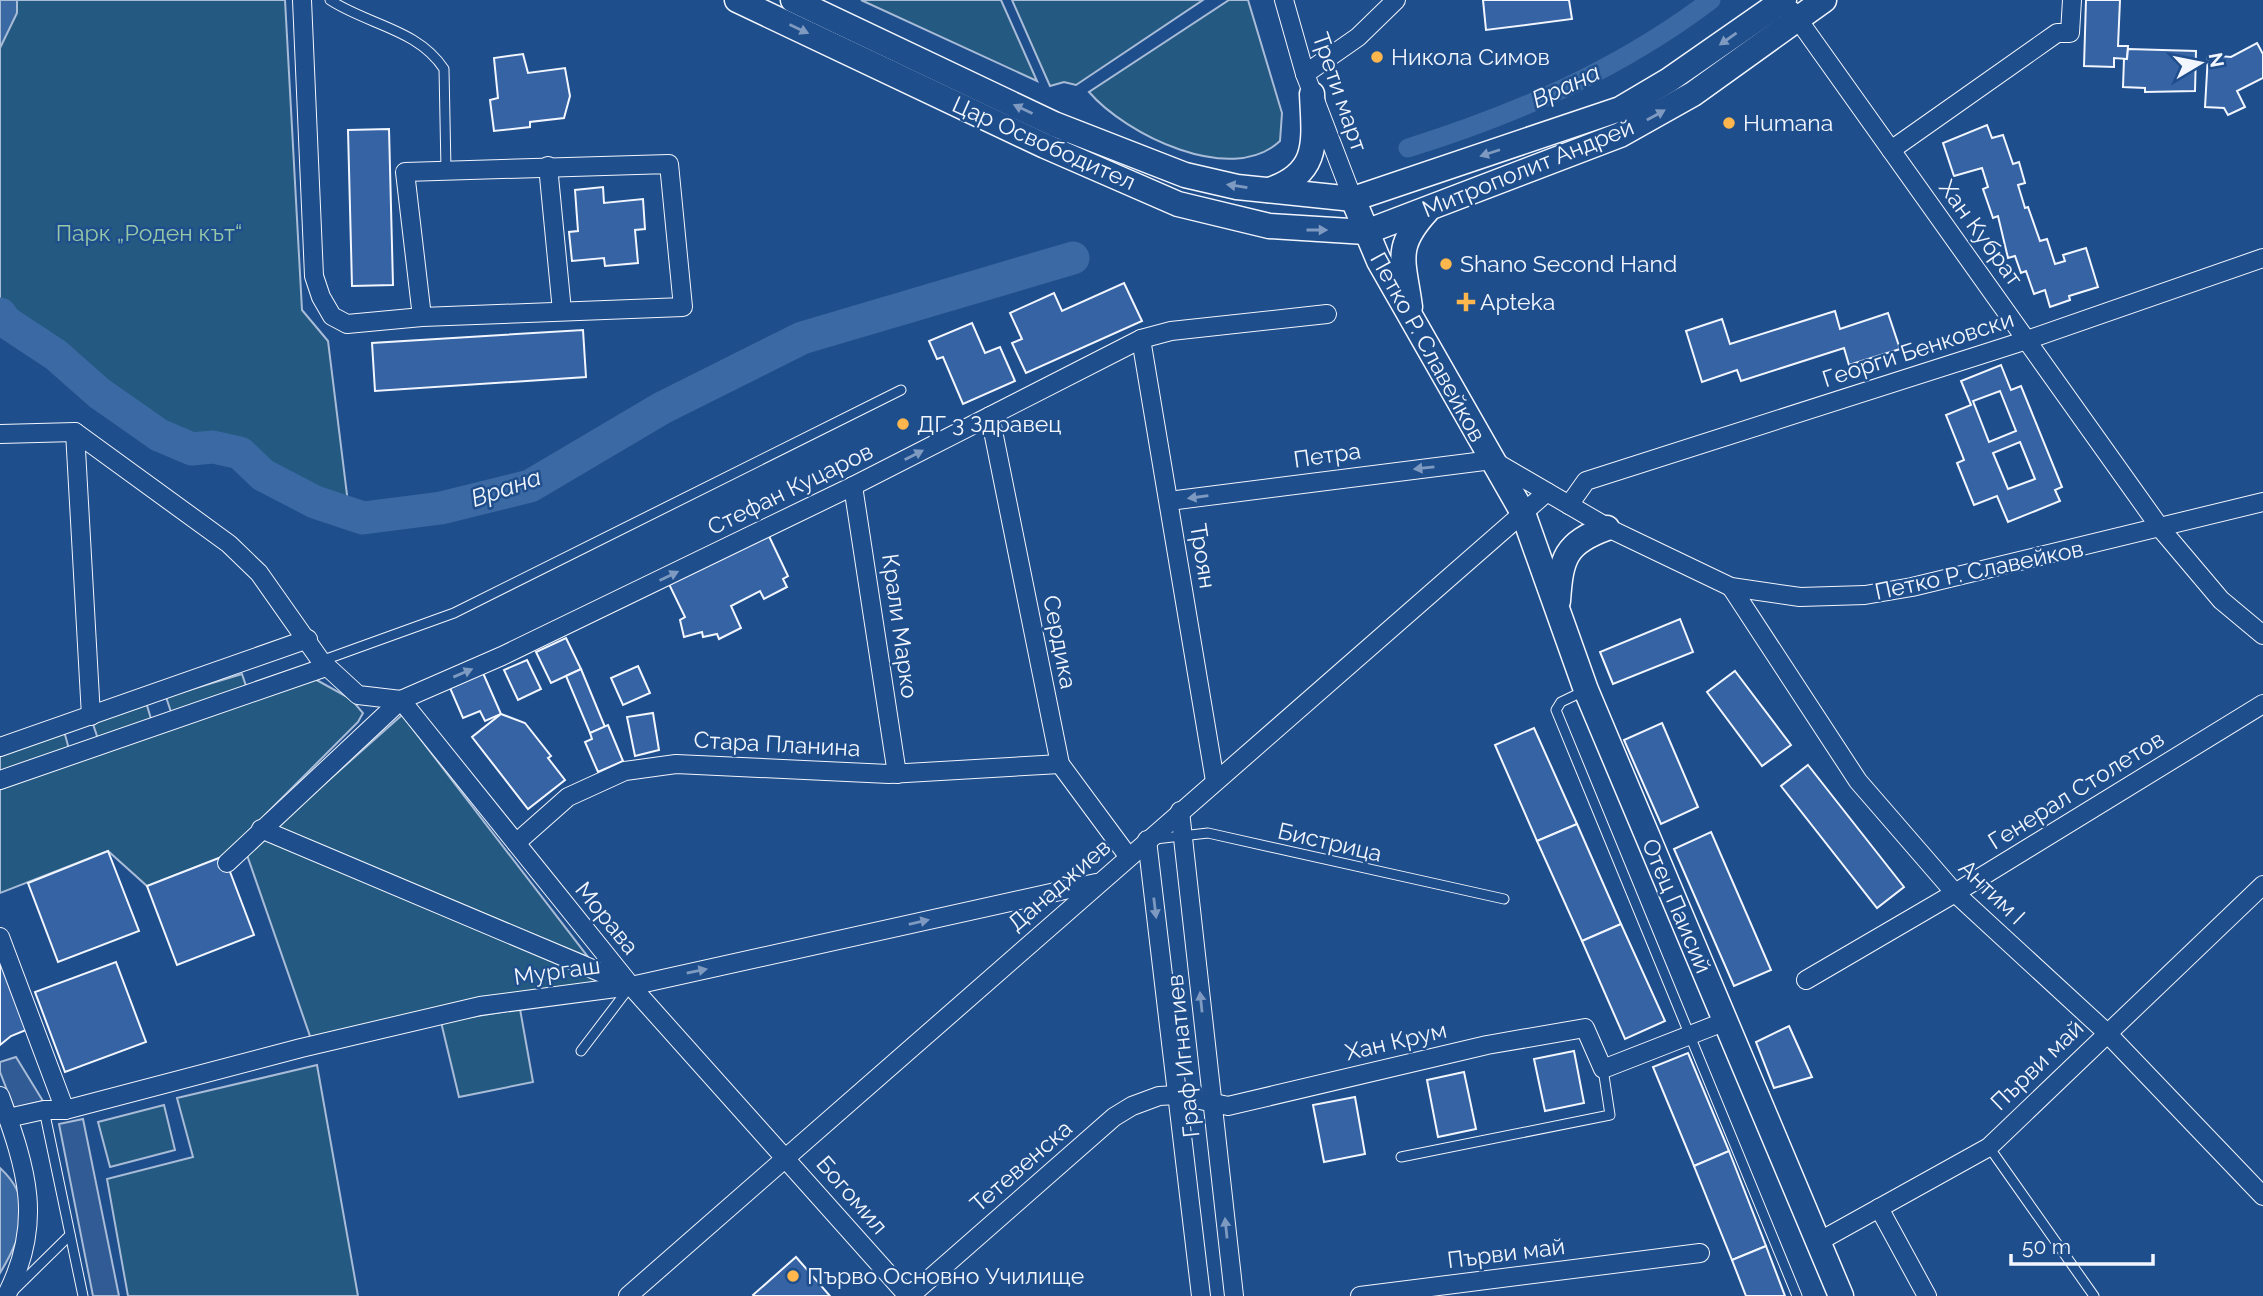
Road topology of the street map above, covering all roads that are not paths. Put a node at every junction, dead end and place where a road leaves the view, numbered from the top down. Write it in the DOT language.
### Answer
graph roads {
  1 [pos="302,0"];
  2 [pos="330,0"];
  3 [pos="737,0"];
  4 [pos="793,0"];
  5 [pos="1284,0"];
  6 [pos="1395,0"];
  7 [pos="1824,0"];
  8 [pos="2072,0"];
  9 [pos="1789,6"];
  10 [pos="1309,84"];
  11 [pos="1891,150"];
  12 [pos="548,166"];
  13 [pos="446,170"];
  14 [pos="1268,190"];
  15 [pos="1353,199"];
  16 [pos="1430,209"];
  17 [pos="1366,232"];
  18 [pos="2263,258"];
  19 [pos="562,311"];
  20 [pos="1327,314"];
  21 [pos="422,317"];
  22 [pos="1411,318"];
  23 [pos="1141,339"];
  24 [pos="2027,340"];
  25 [pos="901,390"];
  26 [pos="990,416"];
  27 [pos="75,432"];
  28 [pos="0,434"];
  29 [pos="1492,460"];
  30 [pos="853,486"];
  31 [pos="1547,492"];
  32 [pos="1169,501"];
  33 [pos="2263,502"];
  34 [pos="1569,505"];
  35 [pos="1523,513"];
  36 [pos="1607,528"];
  37 [pos="2161,529"];
  38 [pos="1731,587"];
  39 [pos="1557,608"];
  40 [pos="2263,635"];
  41 [pos="308,639"];
  42 [pos="267,654"];
  43 [pos="324,664"];
  44 [pos="281,682"];
  45 [pos="1586,690"];
  46 [pos="152,695"];
  47 [pos="401,700"];
  48 [pos="2263,704"];
  49 [pos="83,719"];
  50 [pos="162,724"];
  51 [pos="0,747"];
  52 [pos="87,750"];
  53 [pos="1060,764"];
  54 [pos="897,774"];
  55 [pos="0,780"];
  56 [pos="1215,781"];
  57 [pos="1180,811"];
  58 [pos="261,829"];
  59 [pos="1182,836"];
  60 [pos="1147,840"];
  61 [pos="516,843"];
  62 [pos="1128,856"];
  63 [pos="226,863"];
  64 [pos="1099,882"];
  65 [pos="2263,886"];
  66 [pos="1955,893"];
  67 [pos="1504,899"];
  68 [pos="0,937"];
  69 [pos="1805,980"];
  70 [pos="631,986"];
  71 [pos="1726,1021"];
  72 [pos="2106,1032"];
  73 [pos="1689,1037"];
  74 [pos="581,1051"];
  75 [pos="1603,1069"];
  76 [pos="1177,1095"];
  77 [pos="0,1096"];
  78 [pos="1212,1101"];
  79 [pos="44,1110"];
  80 [pos="65,1110"];
  81 [pos="8,1118"];
  82 [pos="1989,1147"];
  83 [pos="786,1157"];
  84 [pos="1401,1157"];
  85 [pos="2263,1196"];
  86 [pos="1879,1208"];
  87 [pos="71,1235"];
  88 [pos="1818,1242"];
  89 [pos="1700,1253"];
  90 [pos="7,1296"];
  91 [pos="83,1296"];
  92 [pos="628,1296"];
  93 [pos="909,1296"];
  94 [pos="1201,1296"];
  95 [pos="1234,1296"];
  96 [pos="1360,1296"];
  97 [pos="1797,1296"];
  98 [pos="1841,1296"];
  99 [pos="1927,1296"];
  100 [pos="2094,1296"];
  1 -- 21 [label="street"];
  2 -- 13 [label="lane"];
  3 -- 17 [label="main road, Цар Освободител, one-way"];
  14 -- 4 [label="main road, Цар Освободител, one-way"];
  5 -- 10 [label="street, Трети март"];
  6 -- 10 [label="street"];
  7 -- 9 [label="main road, Митрополит Андрей"];
  8 -- 11 [label="street"];
  9 -- 11 [label="street, Хан Кубрат"];
  9 -- 15 [label="main road, Митрополит Андрей, one-way"];
  16 -- 9 [label="main road, Митрополит Андрей, one-way"];
  10 -- 14 [label="main road"];
  10 -- 15 [label="street, Трети март"];
  11 -- 24 [label="street, Хан Кубрат"];
  12 -- 13 [label="street"];
  12 -- 19 [label="street"];
  12 -- 19 [label="street"];
  13 -- 21 [label="street"];
  14 -- 15 [label="main road, Цар Освободител"];
  15 -- 17 [label="main road, Петко Р. Славейков"];
  16 -- 17 [label="main road, Митрополит Андрей"];
  16 -- 22 [label="main road"];
  17 -- 22 [label="main road, Петко Р. Славейков"];
  18 -- 24 [label="street, Георги Бенковски"];
  19 -- 21 [label="street"];
  20 -- 23 [label="street, Стефан Куцаров"];
  22 -- 29 [label="main road, Петко Р. Славейков"];
  23 -- 26 [label="street, Стефан Куцаров"];
  23 -- 32 [label="street, Троян"];
  24 -- 34 [label="street, Георги Бенковски"];
  24 -- 37 [label="street, Хан Кубрат"];
  25 -- 43 [label="lane"];
  30 -- 26 [label="street, Стефан Куцаров, one-way"];
  26 -- 53 [label="street, Сердика"];
  27 -- 28 [label="street"];
  27 -- 41 [label="street"];
  27 -- 49 [label="street"];
  29 -- 31 [label="street, Петко Р. Славейков"];
  29 -- 32 [label="street, Петра, one-way"];
  29 -- 35 [label="main road, Петко Р. Славейков"];
  47 -- 30 [label="street, Стефан Куцаров, one-way"];
  30 -- 54 [label="street, Крали Марко"];
  31 -- 34 [label="street, Петко Р. Славейков"];
  31 -- 35 [label="street"];
  32 -- 56 [label="street, Троян"];
  33 -- 37 [label="street, Петко Р. Славейков"];
  34 -- 36 [label="street, Петко Р. Славейков"];
  35 -- 39 [label="main road, Отец Паисий"];
  35 -- 56 [label="street, Данаджиев"];
  36 -- 38 [label="street, Петко Р. Славейков"];
  36 -- 39 [label="main road"];
  37 -- 38 [label="street, Петко Р. Славейков"];
  37 -- 40 [label="street, Хан Кубрат"];
  38 -- 66 [label="street, Антим I"];
  39 -- 45 [label="main road, Отец Паисий"];
  41 -- 42 [label="street"];
  41 -- 43 [label="street"];
  42 -- 44 [label="street"];
  42 -- 46 [label="street"];
  43 -- 44 [label="street"];
  43 -- 47 [label="street"];
  44 -- 50 [label="street"];
  45 -- 71 [label="main road, Отец Паисий"];
  45 -- 73 [label="lane"];
  46 -- 49 [label="street"];
  46 -- 50 [label="street"];
  47 -- 58 [label="street"];
  47 -- 61 [label="street, Морава"];
  48 -- 66 [label="street, Генерал Столетов"];
  49 -- 51 [label="street"];
  49 -- 52 [label="street"];
  50 -- 52 [label="street"];
  52 -- 55 [label="street"];
  53 -- 54 [label="street, Стара Планина"];
  53 -- 62 [label="street, Сердика"];
  54 -- 61 [label="street, Стара Планина"];
  56 -- 57 [label="street, Данаджиев"];
  57 -- 59 [label="street, Граф Игнатиев"];
  57 -- 60 [label="street, Данаджиев"];
  58 -- 63 [label="street"];
  58 -- 70 [label="street"];
  59 -- 60 [label="lane, Бистрица"];
  59 -- 67 [label="lane, Бистрица"];
  78 -- 59 [label="street, Граф Игнатиев, one-way"];
  60 -- 62 [label="street, Данаджиев"];
  60 -- 76 [label="street, Граф Игнатиев, one-way"];
  61 -- 70 [label="street, Морава"];
  62 -- 64 [label="street, Данаджиев"];
  70 -- 64 [label="street, Мургаш, one-way"];
  64 -- 83 [label="street, Данаджиев"];
  65 -- 72 [label="street, Първи май"];
  66 -- 69 [label="street, Генерал Столетов"];
  66 -- 72 [label="street, Антим I"];
  68 -- 80 [label="street"];
  70 -- 74 [label="lane"];
  70 -- 80 [label="street, Мургаш"];
  70 -- 83 [label="street, Морава"];
  71 -- 73 [label="street"];
  71 -- 88 [label="main road, Отец Паисий"];
  72 -- 82 [label="street, Първи май"];
  72 -- 85 [label="street, Антим I"];
  73 -- 75 [label="street"];
  73 -- 97 [label="lane"];
  75 -- 78 [label="street, Хан Крум"];
  75 -- 84 [label="lane"];
  76 -- 78 [label="street, Хан Крум"];
  76 -- 93 [label="street, Тетевенска"];
  76 -- 94 [label="street, Граф Игнатиев"];
  77 -- 81 [label="street"];
  95 -- 78 [label="street, Граф Игнатиев, one-way"];
  79 -- 80 [label="street, Мургаш"];
  79 -- 81 [label="street, Мургаш"];
  79 -- 87 [label="lane"];
  81 -- 90 [label="street"];
  82 -- 86 [label="street, Първи май"];
  82 -- 100 [label="lane"];
  83 -- 92 [label="street, Данаджиев"];
  83 -- 93 [label="street, Богомил"];
  86 -- 88 [label="street, Първи май"];
  86 -- 99 [label="street"];
  87 -- 90 [label="lane"];
  87 -- 91 [label="lane"];
  88 -- 98 [label="main road, Отец Паисий"];
  89 -- 96 [label="street, Първи май"];
}
